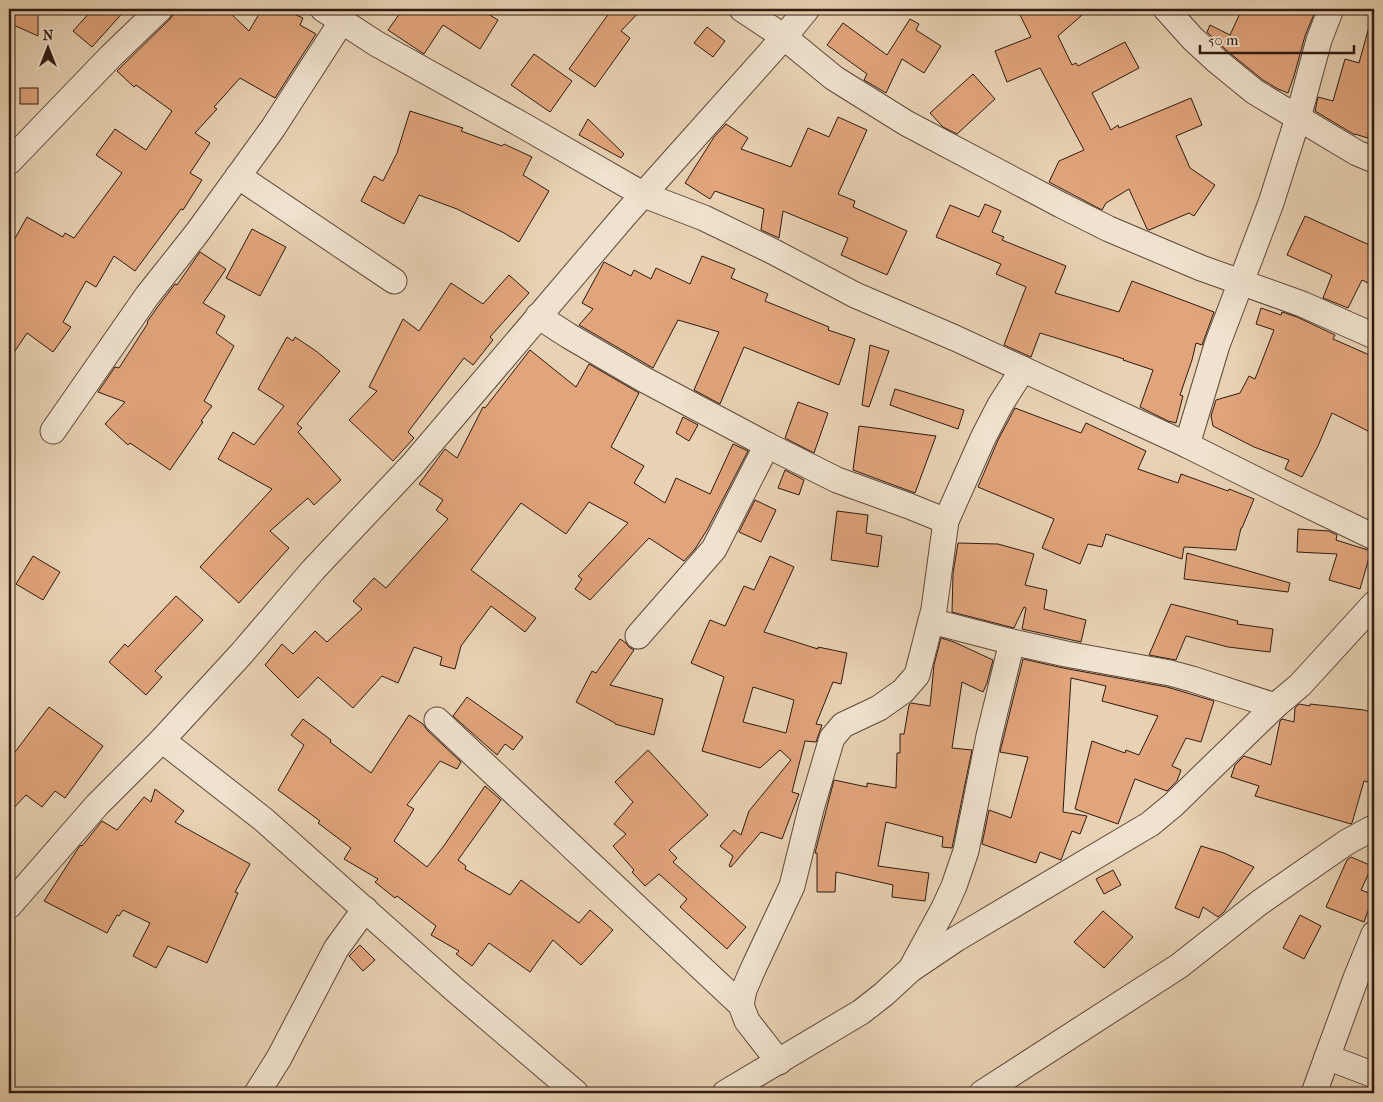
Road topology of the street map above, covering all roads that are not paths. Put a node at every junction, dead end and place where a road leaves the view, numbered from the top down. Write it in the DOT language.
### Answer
graph roads {
  1 [pos="160,9"];
  2 [pos="742,9"];
  3 [pos="807,9"];
  4 [pos="1166,9"];
  5 [pos="1331,9"];
  6 [pos="332,15"];
  7 [pos="784,37"];
  8 [pos="1298,118"];
  9 [pos="1374,160"];
  10 [pos="9,162"];
  11 [pos="238,176"];
  12 [pos="644,195"];
  13 [pos="394,281"];
  14 [pos="1241,282"];
  15 [pos="538,316"];
  16 [pos="1374,336"];
  17 [pos="1023,369"];
  18 [pos="53,431"];
  19 [pos="767,445"];
  20 [pos="1187,445"];
  21 [pos="946,521"];
  22 [pos="1374,537"];
  23 [pos="1374,604"];
  24 [pos="931,621"];
  25 [pos="638,636"];
  26 [pos="1012,642"];
  27 [pos="1275,706"];
  28 [pos="437,720"];
  29 [pos="162,740"];
  30 [pos="1374,829"];
  31 [pos="9,906"];
  32 [pos="365,909"];
  33 [pos="1374,934"];
  34 [pos="910,970"];
  35 [pos="741,1005"];
  36 [pos="1327,1057"];
  37 [pos="779,1062"];
  38 [pos="1374,1075"];
  39 [pos="257,1093"];
  40 [pos="576,1093"];
  41 [pos="725,1093"];
  42 [pos="982,1093"];
  43 [pos="1314,1093"];
  1 -- 10 [label="street"];
  2 -- 7 [label="street"];
  3 -- 7 [label="street"];
  4 -- 8 [label="street"];
  5 -- 8 [label="street"];
  6 -- 11 [label="street"];
  6 -- 12 [label="street"];
  7 -- 12 [label="street"];
  7 -- 14 [label="street"];
  8 -- 9 [label="street"];
  8 -- 14 [label="street"];
  11 -- 13 [label="street"];
  11 -- 18 [label="street"];
  12 -- 15 [label="street"];
  12 -- 17 [label="street"];
  14 -- 16 [label="street"];
  14 -- 20 [label="street"];
  15 -- 19 [label="street"];
  15 -- 29 [label="street"];
  17 -- 20 [label="street"];
  17 -- 21 [label="street"];
  19 -- 21 [label="street"];
  19 -- 25 [label="street"];
  20 -- 22 [label="street"];
  21 -- 24 [label="street"];
  23 -- 27 [label="street"];
  24 -- 26 [label="street"];
  24 -- 35 [label="street"];
  26 -- 27 [label="street"];
  26 -- 34 [label="street"];
  27 -- 34 [label="street"];
  28 -- 35 [label="street"];
  29 -- 31 [label="street"];
  29 -- 32 [label="street"];
  30 -- 42 [label="street"];
  32 -- 39 [label="street"];
  32 -- 40 [label="street"];
  33 -- 36 [label="street"];
  34 -- 37 [label="street"];
  35 -- 37 [label="street"];
  36 -- 38 [label="street"];
  36 -- 43 [label="street"];
  37 -- 41 [label="street"];
}
